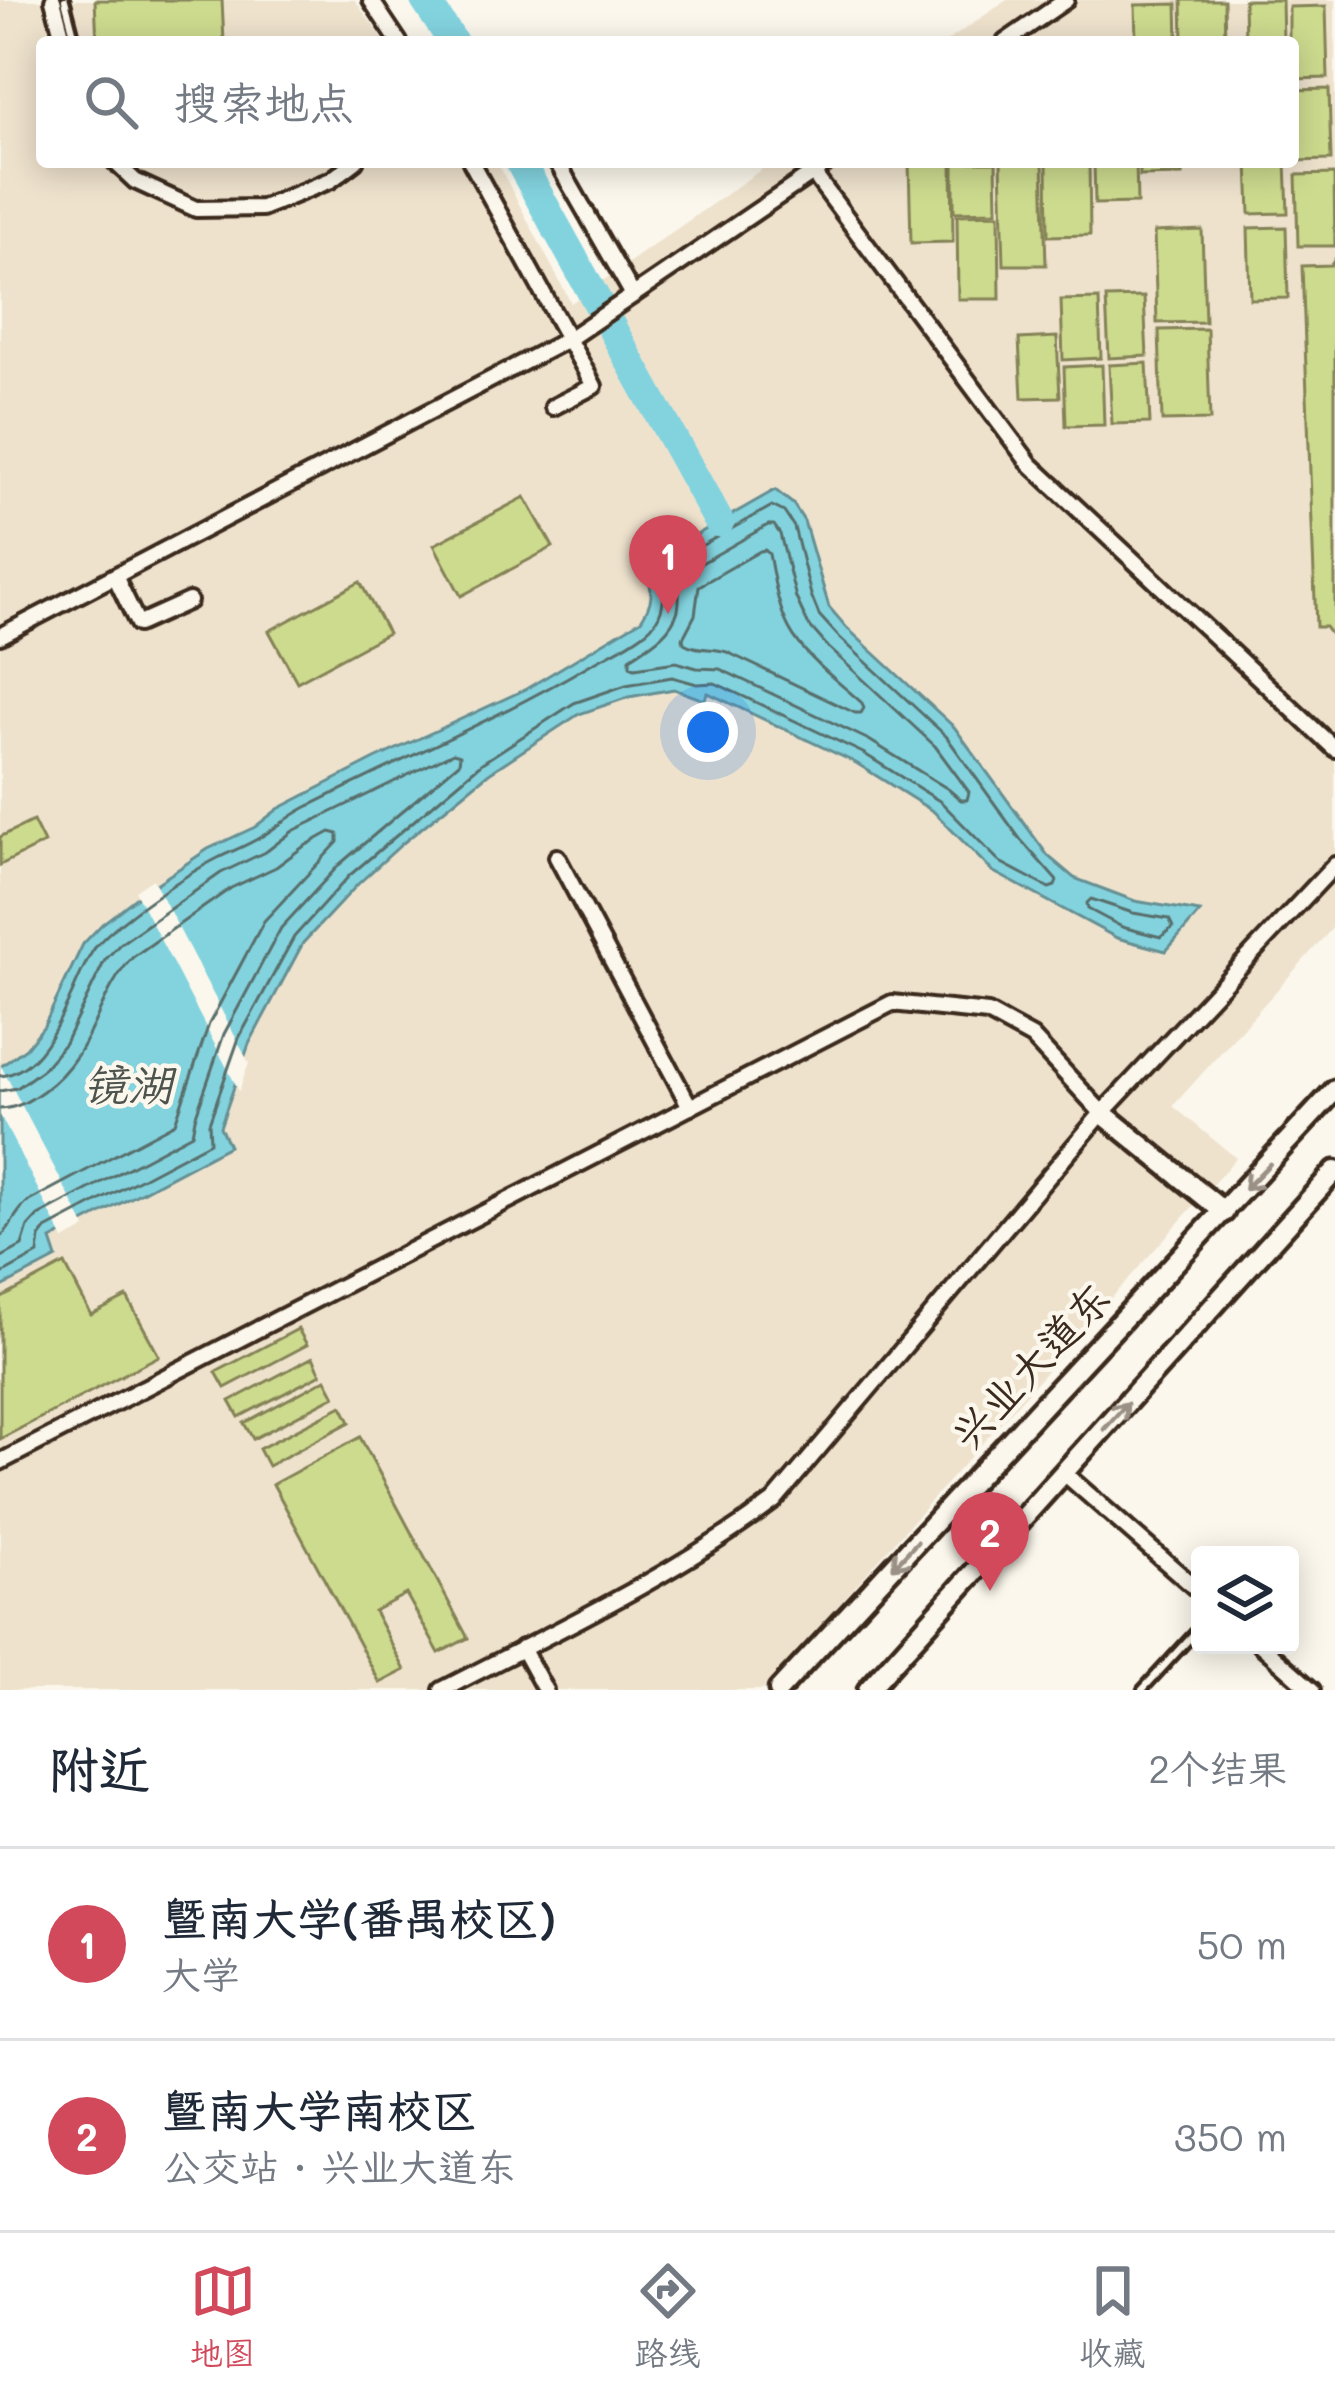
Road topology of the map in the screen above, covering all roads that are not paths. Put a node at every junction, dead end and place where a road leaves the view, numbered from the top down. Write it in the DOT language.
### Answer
graph roads {
  1 [pos="53,0"];
  2 [pos="64,0"];
  3 [pos="371,0"];
  4 [pos="1066,0"];
  5 [pos="62,36"];
  6 [pos="74,36"];
  7 [pos="395,36"];
  8 [pos="1014,36"];
  9 [pos="121,168"];
  10 [pos="347,168"];
  11 [pos="474,168"];
  12 [pos="560,168"];
  13 [pos="820,168"];
  14 [pos="813,173"];
  15 [pos="634,295"];
  16 [pos="570,338"];
  17 [pos="553,407"];
  18 [pos="115,575"];
  19 [pos="189,601"];
  20 [pos="0,636"];
  21 [pos="1335,749"];
  22 [pos="557,857"];
  23 [pos="1335,865"];
  24 [pos="1335,1090"];
  25 [pos="690,1107"];
  26 [pos="1102,1113"];
  27 [pos="1335,1172"];
  28 [pos="1224,1211"];
  29 [pos="0,1462"];
  30 [pos="1064,1473"];
  31 [pos="1191,1584"];
  32 [pos="1191,1637"];
  33 [pos="522,1648"];
  34 [pos="1271,1654"];
  35 [pos="442,1690"];
  36 [pos="545,1690"];
  37 [pos="779,1690"];
  38 [pos="868,1690"];
  39 [pos="1142,1690"];
  40 [pos="1312,1690"];
  1 -- 5 [label="street"];
  2 -- 6 [label="lane"];
  3 -- 7 [label="street"];
  4 -- 8 [label="street"];
  9 -- 10 [label="street"];
  11 -- 16 [label="street"];
  12 -- 15 [label="street"];
  13 -- 14 [label="street"];
  14 -- 15 [label="street"];
  14 -- 21 [label="street"];
  15 -- 16 [label="street"];
  16 -- 17 [label="street"];
  16 -- 18 [label="street"];
  18 -- 19 [label="street"];
  18 -- 20 [label="street"];
  22 -- 25 [label="street"];
  23 -- 26 [label="street"];
  24 -- 28 [label="main road, 兴业大道东, one-way"];
  25 -- 26 [label="street"];
  25 -- 29 [label="street"];
  26 -- 28 [label="main road"];
  26 -- 33 [label="street"];
  30 -- 27 [label="main road, one-way"];
  28 -- 37 [label="main road, 兴业大道东, one-way"];
  30 -- 31 [label="street"];
  30 -- 38 [label="main road"];
  32 -- 39 [label="lane"];
  33 -- 35 [label="street"];
  33 -- 36 [label="street"];
  34 -- 40 [label="street"];
}
